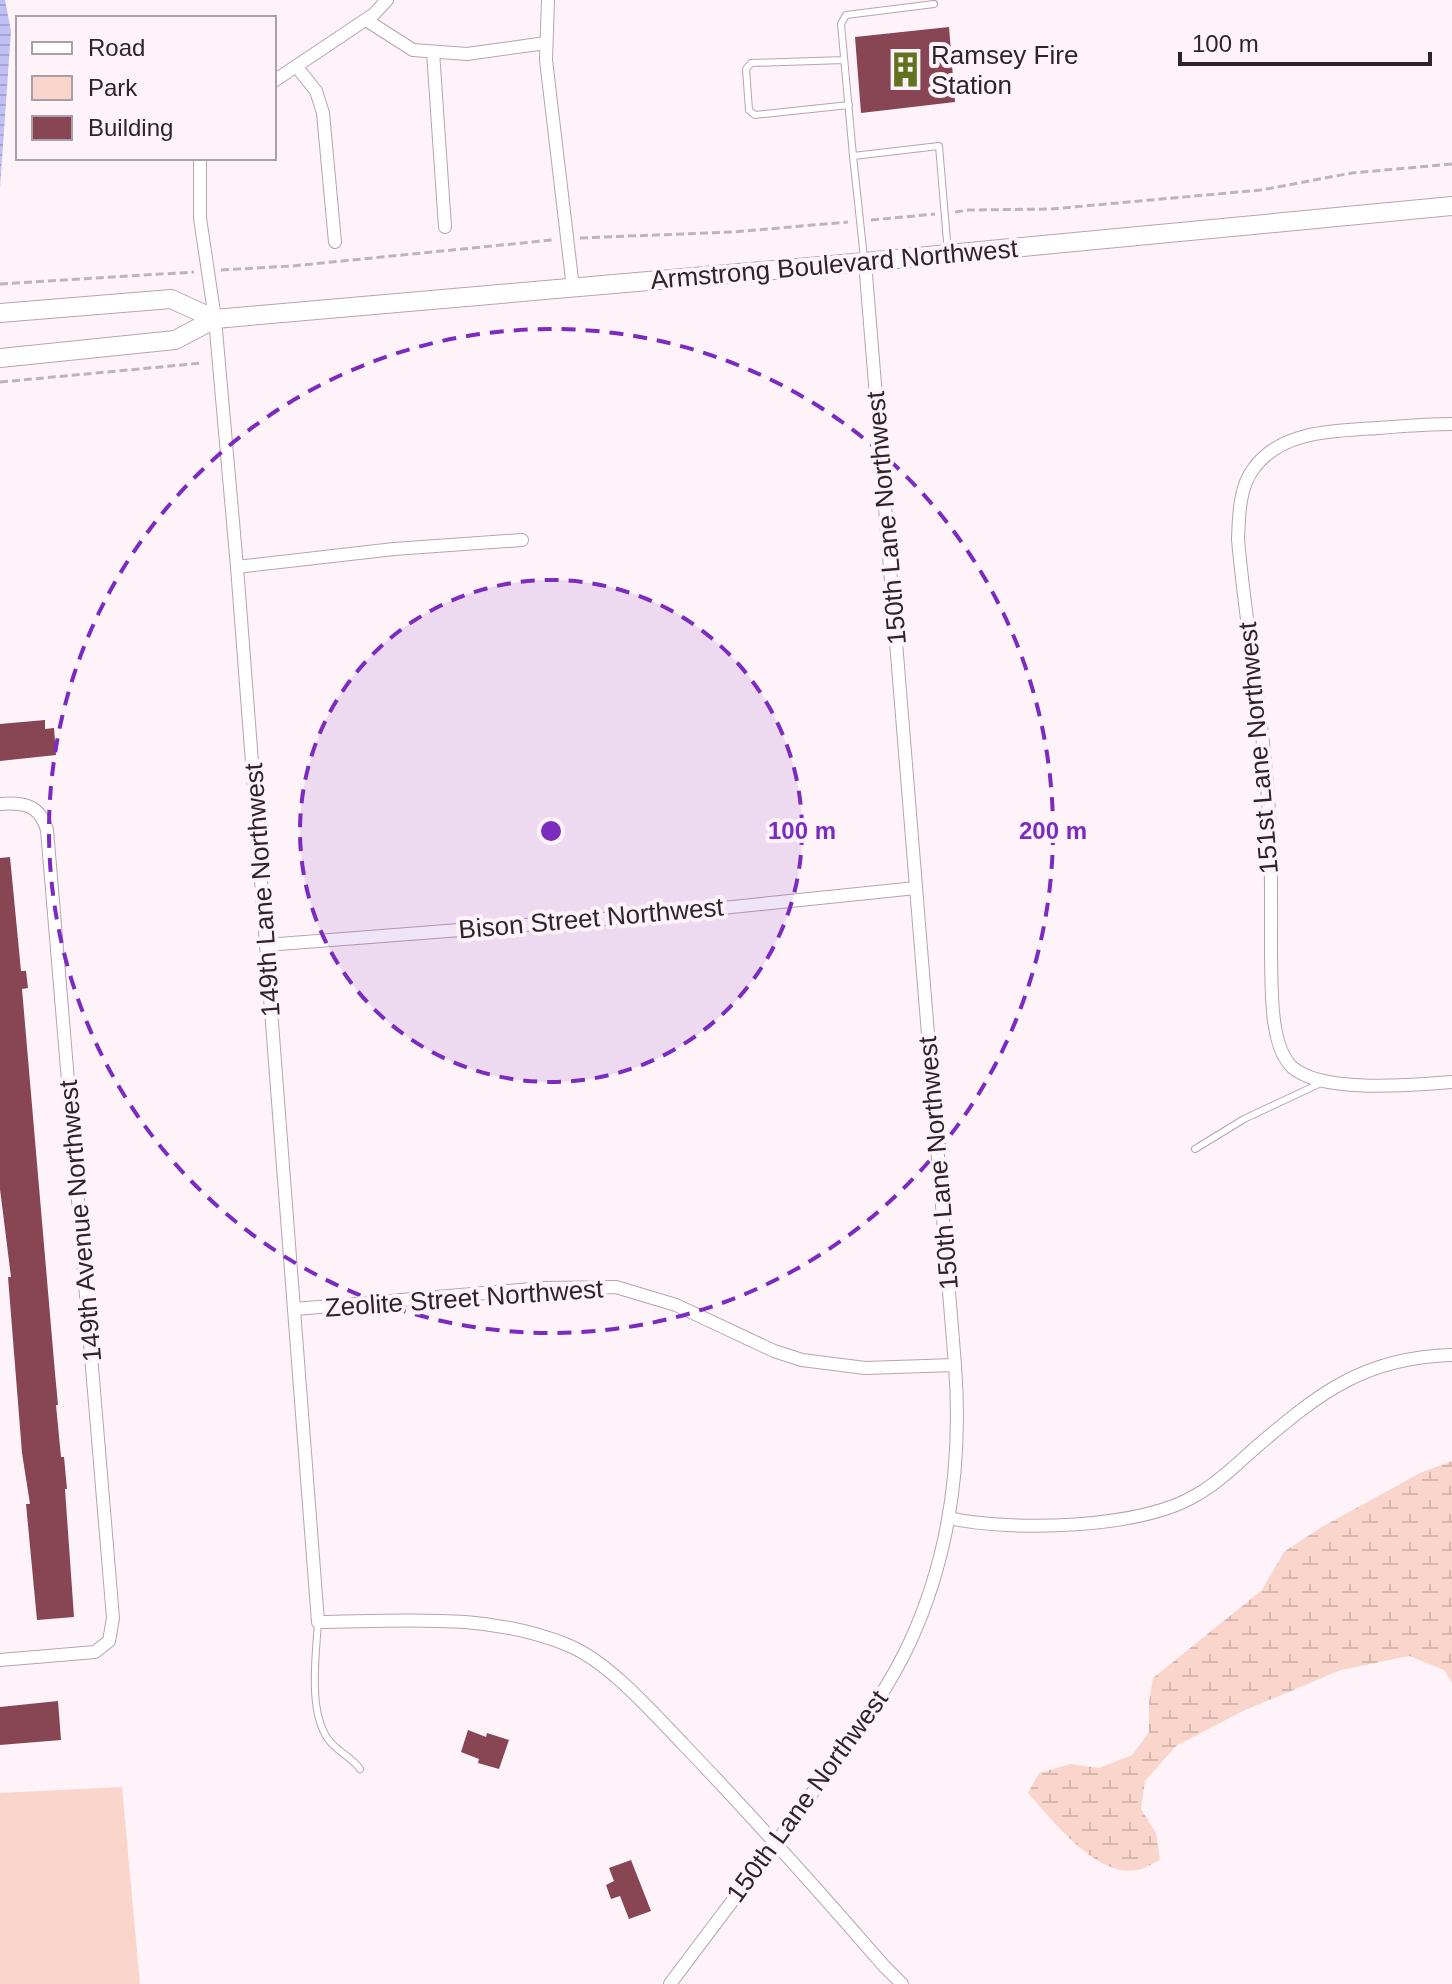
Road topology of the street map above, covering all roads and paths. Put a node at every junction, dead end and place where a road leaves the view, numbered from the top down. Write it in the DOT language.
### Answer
graph roads {
  1 [pos="387,0"];
  2 [pos="548,0"];
  3 [pos="934,4"];
  4 [pos="366,20"];
  5 [pos="546,43"];
  6 [pos="433,52"];
  7 [pos="844,60"];
  8 [pos="296,66"];
  9 [pos="276,80"];
  10 [pos="849,105"];
  11 [pos="853,156"];
  12 [pos="200,160"];
  13 [pos="1452,164"];
  14 [pos="1452,206"];
  15 [pos="945,214"];
  16 [pos="859,221"];
  17 [pos="445,227"];
  18 [pos="568,239"];
  19 [pos="335,242"];
  20 [pos="948,254"];
  21 [pos="865,262"];
  22 [pos="208,271"];
  23 [pos="0,284"];
  24 [pos="573,288"];
  25 [pos="0,313"];
  26 [pos="215,319"];
  27 [pos="0,358"];
  28 [pos="218,361"];
  29 [pos="0,382"];
  30 [pos="1452,424"];
  31 [pos="522,540"];
  32 [pos="237,567"];
  33 [pos="0,804"];
  34 [pos="916,888"];
  35 [pos="266,945"];
  36 [pos="1326,1080"];
  37 [pos="1452,1082"];
  38 [pos="1195,1149"];
  39 [pos="295,1309"];
  40 [pos="1452,1355"];
  41 [pos="955,1365"];
  42 [pos="949,1518"];
  43 [pos="318,1622"];
  44 [pos="0,1660"];
  45 [pos="360,1769"];
  46 [pos="777,1842"];
  47 [pos="670,1984"];
  48 [pos="902,1984"];
  1 -- 4 [label="street"];
  2 -- 5 [label="street"];
  3 -- 7 [label="lane"];
  4 -- 6 [label="street"];
  4 -- 8 [label="street"];
  5 -- 6 [label="street"];
  5 -- 18 [label="street"];
  6 -- 17 [label="street"];
  7 -- 10 [label="lane"];
  7 -- 10 [label="lane"];
  8 -- 9 [label="street"];
  8 -- 19 [label="street"];
  10 -- 11 [label="lane"];
  11 -- 15 [label="lane"];
  11 -- 16 [label="lane"];
  12 -- 22 [label="street, 149th Lane Northwest"];
  13 -- 15 [label="path"];
  14 -- 20 [label="main road, Armstrong Boulevard Northwest"];
  15 -- 16 [label="path"];
  15 -- 20 [label="lane"];
  16 -- 18 [label="path"];
  16 -- 21 [label="lane"];
  18 -- 22 [label="path"];
  18 -- 24 [label="street"];
  20 -- 21 [label="main road, Armstrong Boulevard Northwest"];
  21 -- 24 [label="main road, Armstrong Boulevard Northwest"];
  21 -- 34 [label="street, 150th Lane Northwest"];
  22 -- 23 [label="path"];
  22 -- 26 [label="street, 149th Lane Northwest"];
  24 -- 26 [label="main road, Armstrong Boulevard Northwest"];
  25 -- 26 [label="main road, Armstrong Boulevard Northwest"];
  26 -- 27 [label="main road, Armstrong Boulevard Northwest"];
  26 -- 28 [label="street, 149th Lane Northwest"];
  28 -- 29 [label="path"];
  28 -- 32 [label="street, 149th Lane Northwest"];
  30 -- 36 [label="street, 151st Lane Northwest"];
  31 -- 32 [label="street"];
  32 -- 35 [label="street, 149th Lane Northwest"];
  33 -- 44 [label="street, 149th Avenue Northwest"];
  34 -- 35 [label="street, Bison Street Northwest"];
  34 -- 41 [label="street, 150th Lane Northwest"];
  35 -- 39 [label="street, 149th Lane Northwest"];
  36 -- 37 [label="street, 151st Lane Northwest"];
  36 -- 38 [label="lane"];
  39 -- 41 [label="street, Zeolite Street Northwest"];
  39 -- 43 [label="street, 149th Lane Northwest"];
  40 -- 42 [label="street"];
  41 -- 42 [label="street, 150th Lane Northwest"];
  42 -- 46 [label="street, 150th Lane Northwest"];
  43 -- 45 [label="lane"];
  43 -- 46 [label="street"];
  46 -- 47 [label="street, 150th Lane Northwest"];
  46 -- 48 [label="street"];
}
